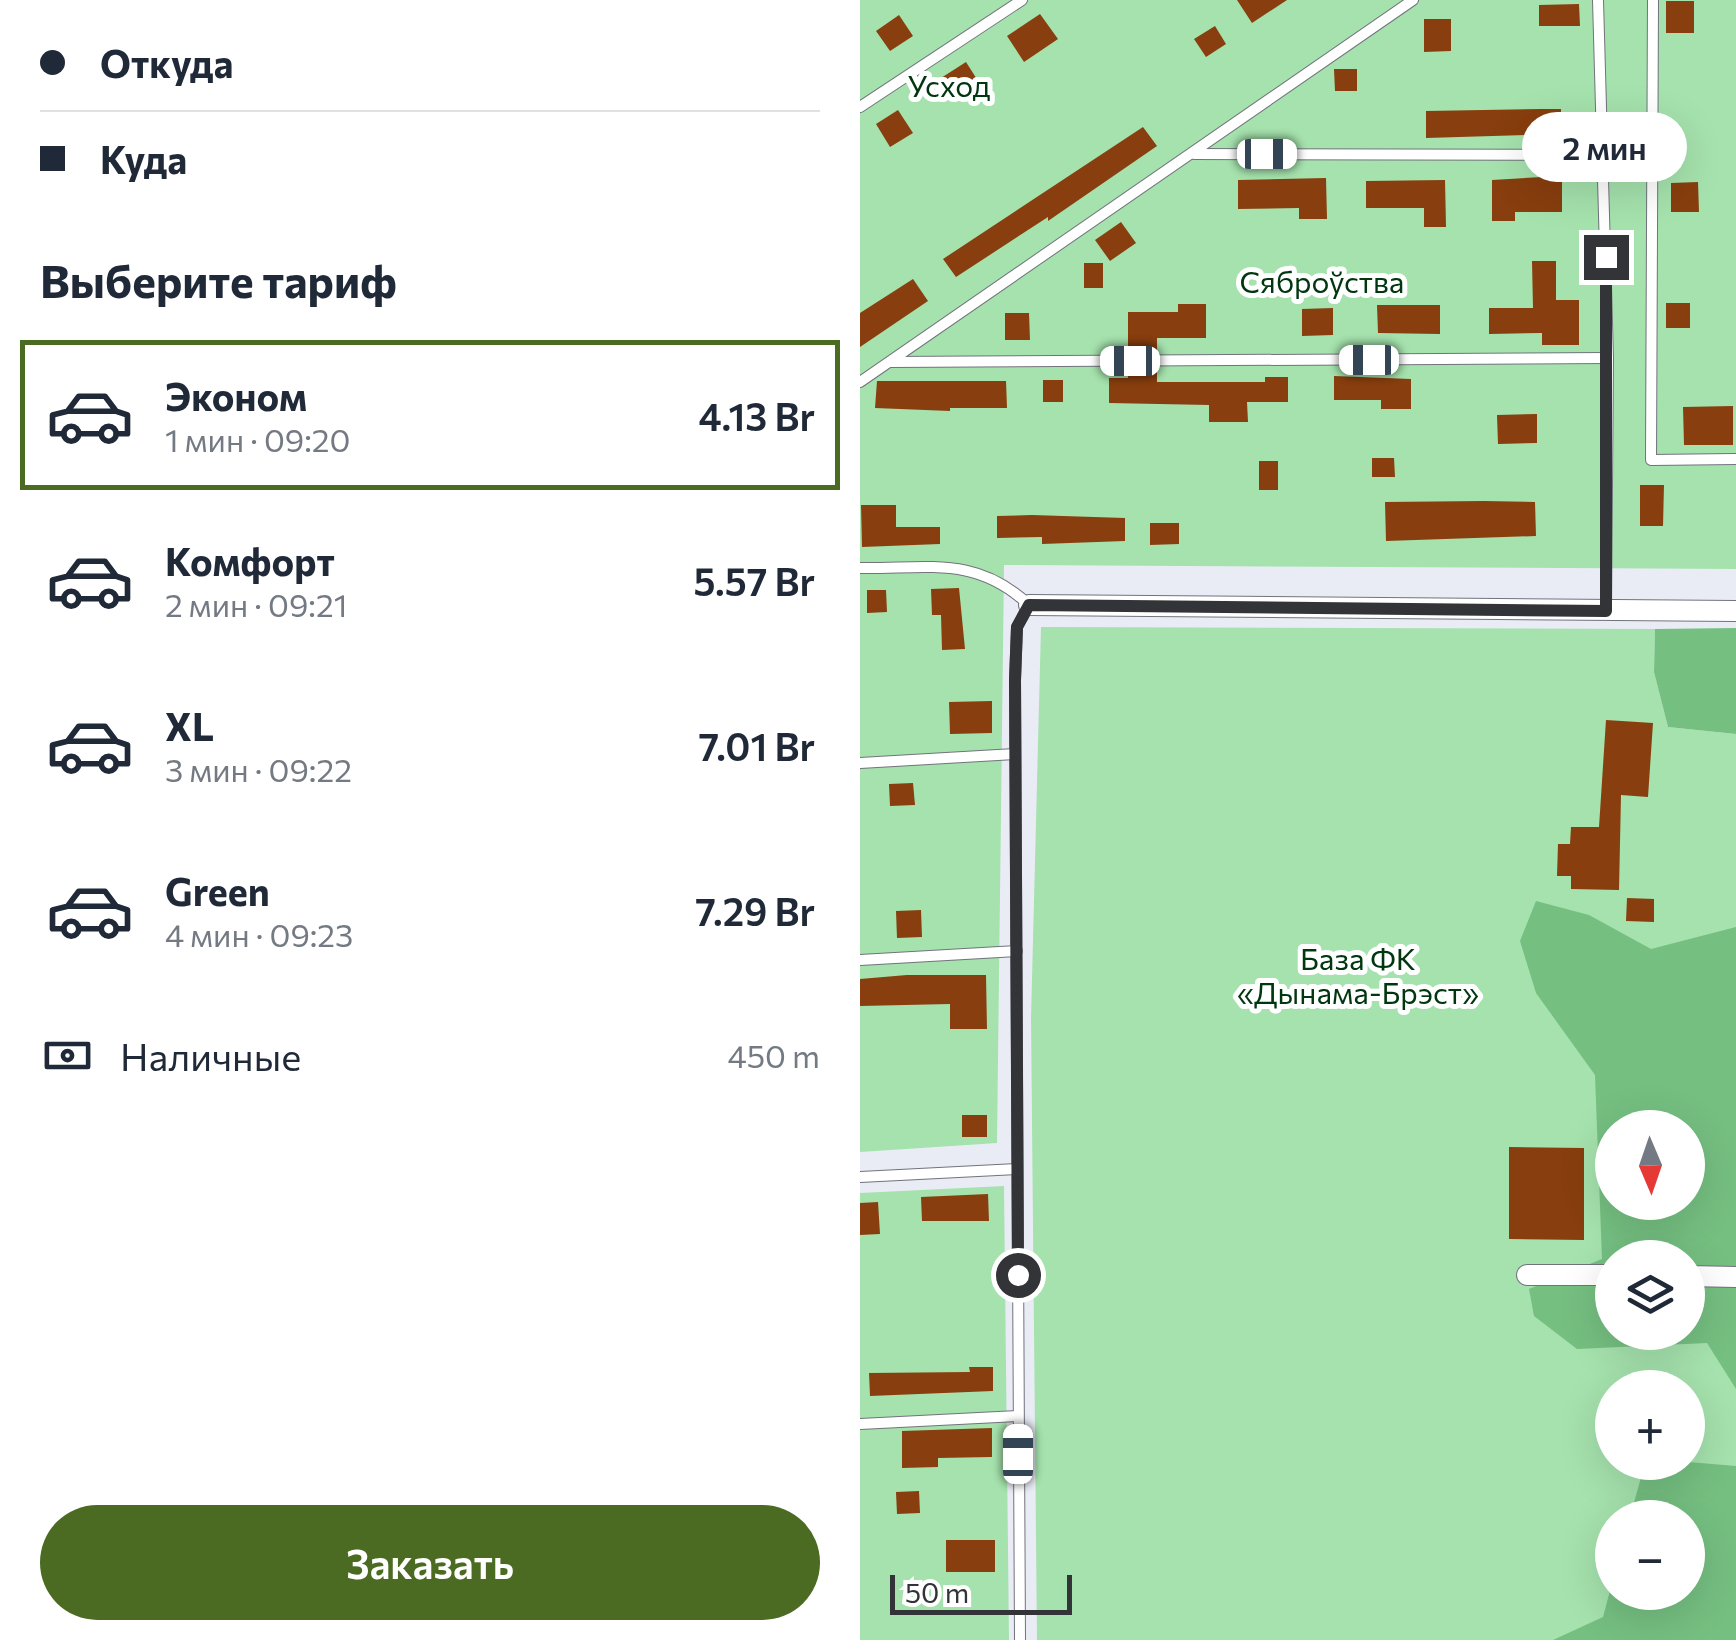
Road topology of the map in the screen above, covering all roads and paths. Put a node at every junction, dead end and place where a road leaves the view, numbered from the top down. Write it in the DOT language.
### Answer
graph roads {
  1 [pos="1022,0"];
  2 [pos="1413,0"];
  3 [pos="1598,0"];
  4 [pos="1653,0"];
  5 [pos="860,107"];
  6 [pos="1192,154"];
  7 [pos="1603,156"];
  8 [pos="1608,358"];
  9 [pos="890,362"];
  10 [pos="860,382"];
  11 [pos="1736,459"];
  12 [pos="860,568"];
  13 [pos="1029,605"];
  14 [pos="1736,610"];
  15 [pos="1606,611"];
  16 [pos="1015,754"];
  17 [pos="860,763"];
  18 [pos="1017,951"];
  19 [pos="860,960"];
  20 [pos="1017,1170"];
  21 [pos="860,1177"];
  22 [pos="1527,1275"];
  23 [pos="1595,1276"];
  24 [pos="1705,1276"];
  25 [pos="1736,1276"];
  26 [pos="1018,1416"];
  27 [pos="860,1424"];
  28 [pos="1020,1640"];
  1 -- 5 [label="lane"];
  2 -- 6 [label="lane"];
  3 -- 7 [label="lane"];
  4 -- 11 [label="lane"];
  6 -- 7 [label="lane"];
  6 -- 9 [label="lane"];
  7 -- 8 [label="lane"];
  8 -- 9 [label="lane"];
  8 -- 15 [label="lane"];
  9 -- 10 [label="lane"];
  12 -- 13 [label="lane"];
  13 -- 15 [label="street"];
  13 -- 16 [label="lane"];
  14 -- 15 [label="street"];
  16 -- 17 [label="lane"];
  16 -- 18 [label="lane"];
  18 -- 19 [label="lane"];
  18 -- 20 [label="lane"];
  20 -- 21 [label="lane"];
  20 -- 26 [label="lane"];
  22 -- 23 [label="street"];
  24 -- 25 [label="street"];
  26 -- 27 [label="lane"];
  26 -- 28 [label="lane"];
}
